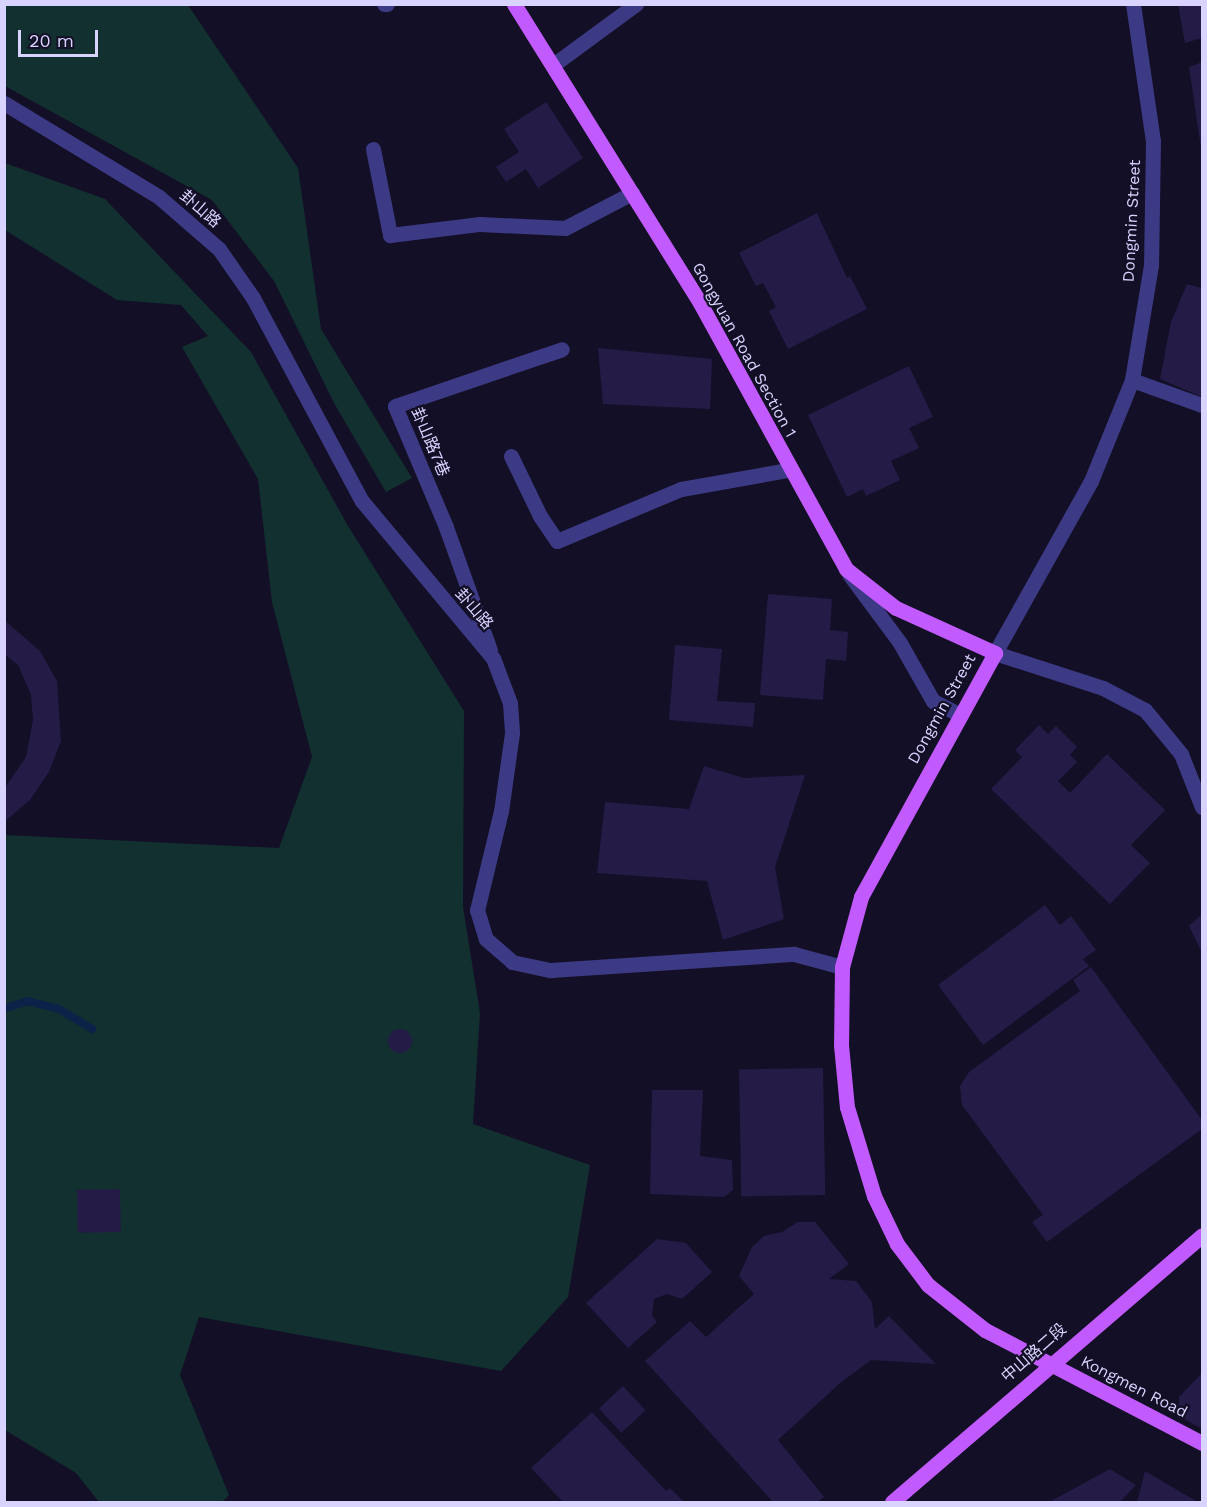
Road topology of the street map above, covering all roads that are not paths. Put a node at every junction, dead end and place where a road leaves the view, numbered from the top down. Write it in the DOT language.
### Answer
graph roads {
  1 [pos="514,4"];
  2 [pos="636,4"];
  3 [pos="1133,4"];
  4 [pos="553,65"];
  5 [pos="4,103"];
  6 [pos="373,149"];
  7 [pos="632,193"];
  8 [pos="562,349"];
  9 [pos="1132,380"];
  10 [pos="1203,405"];
  11 [pos="511,456"];
  12 [pos="788,470"];
  13 [pos="846,569"];
  14 [pos="995,653"];
  15 [pos="494,658"];
  16 [pos="959,714"];
  17 [pos="1203,807"];
  18 [pos="842,967"];
  19 [pos="1203,1235"];
  20 [pos="1049,1363"];
  21 [pos="1203,1443"];
  22 [pos="892,1503"];
  1 -- 4 [label="main road, Gongyuan Road Section 1"];
  2 -- 4 [label="street"];
  3 -- 9 [label="street, Dongmin Street"];
  4 -- 7 [label="main road, Gongyuan Road Section 1"];
  5 -- 15 [label="street, 卦山路"];
  6 -- 7 [label="street"];
  7 -- 12 [label="main road, Gongyuan Road Section 1"];
  8 -- 15 [label="street, 卦山路7巷"];
  9 -- 10 [label="street"];
  9 -- 14 [label="street, Dongmin Street"];
  11 -- 12 [label="street"];
  12 -- 13 [label="main road, Gongyuan Road Section 1"];
  13 -- 14 [label="main road, Gongyuan Road Section 1"];
  13 -- 16 [label="street"];
  14 -- 16 [label="main road, Dongmin Street"];
  14 -- 17 [label="street"];
  15 -- 18 [label="street, 卦山路"];
  16 -- 18 [label="main road, Dongmin Street"];
  18 -- 20 [label="main road, Dongmin Street"];
  19 -- 20 [label="main road, 中山路二段"];
  20 -- 21 [label="main road, Kongmen Road"];
  20 -- 22 [label="main road, 中山路二段"];
}
